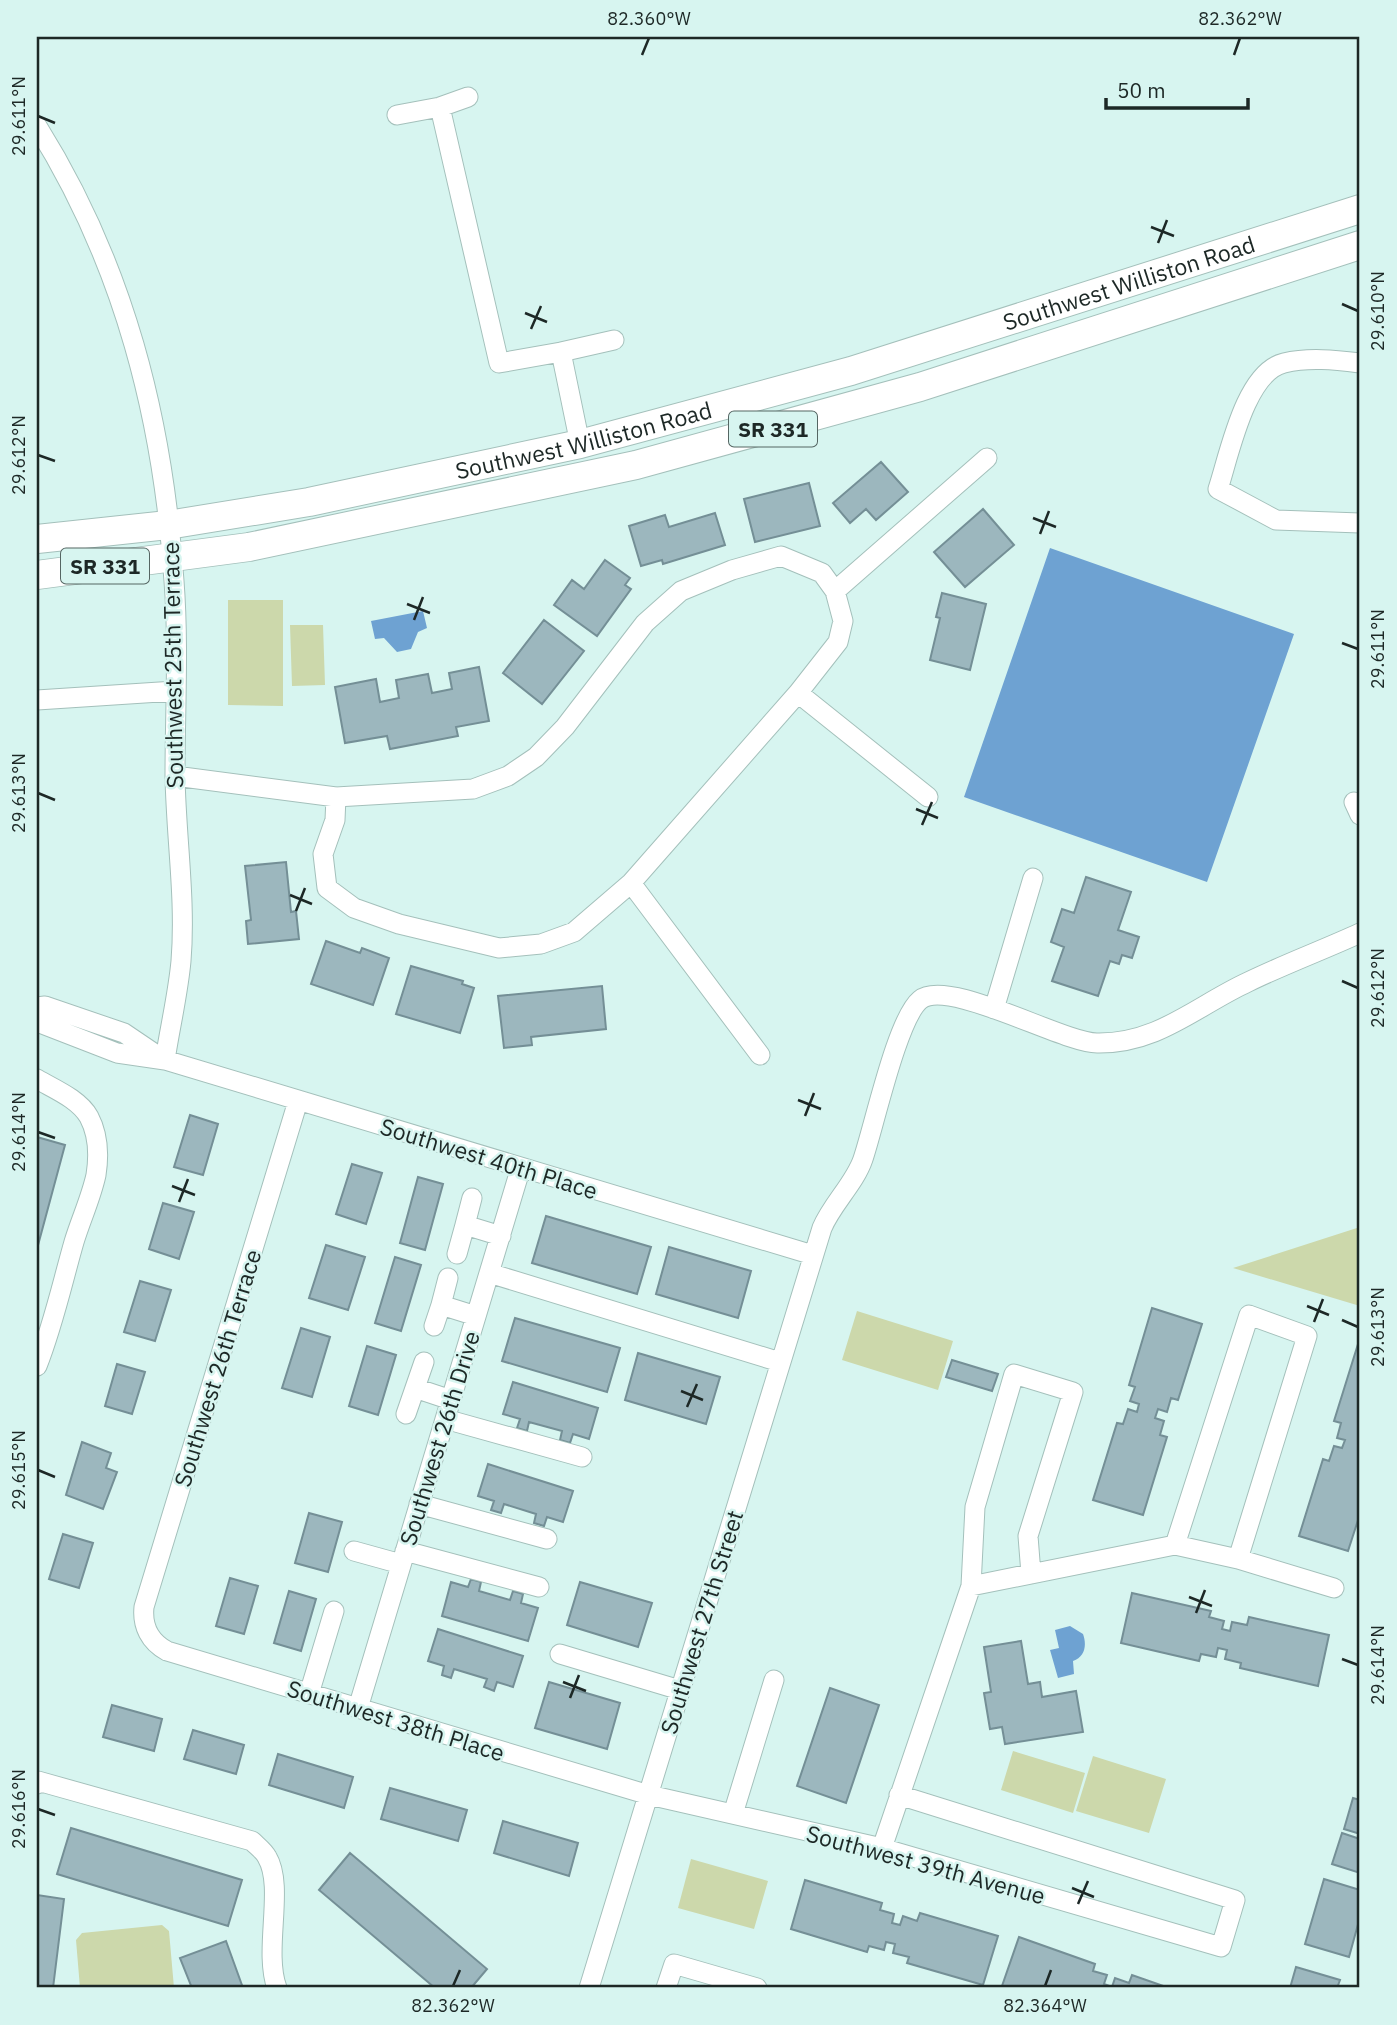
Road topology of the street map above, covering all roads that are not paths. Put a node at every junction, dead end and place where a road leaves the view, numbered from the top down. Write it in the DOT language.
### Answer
graph roads {
  1 [pos="468,97"];
  2 [pos="440,107"];
  3 [pos="397,115"];
  4 [pos="37,126"];
  5 [pos="1360,209"];
  6 [pos="1360,245"];
  7 [pos="614,340"];
  8 [pos="561,352"];
  9 [pos="1360,363"];
  10 [pos="580,444"];
  11 [pos="987,458"];
  12 [pos="1360,523"];
  13 [pos="168,525"];
  14 [pos="37,539"];
  15 [pos="172,558"];
  16 [pos="37,575"];
  17 [pos="835,591"];
  18 [pos="175,691"];
  19 [pos="798,693"];
  20 [pos="37,700"];
  21 [pos="175,776"];
  22 [pos="335,797"];
  23 [pos="928,797"];
  24 [pos="1033,878"];
  25 [pos="631,883"];
  26 [pos="1360,933"];
  27 [pos="37,1007"];
  28 [pos="994,1009"];
  29 [pos="37,1022"];
  30 [pos="760,1055"];
  31 [pos="165,1060"];
  32 [pos="37,1079"];
  33 [pos="298,1101"];
  34 [pos="521,1167"];
  35 [pos="472,1198"];
  36 [pos="465,1225"];
  37 [pos="500,1236"];
  38 [pos="457,1254"];
  39 [pos="813,1255"];
  40 [pos="489,1273"];
  41 [pos="448,1278"];
  42 [pos="441,1306"];
  43 [pos="476,1316"];
  44 [pos="434,1326"];
  45 [pos="424,1362"];
  46 [pos="780,1362"];
  47 [pos="37,1366"];
  48 [pos="415,1388"];
  49 [pos="448,1409"];
  50 [pos="406,1415"];
  51 [pos="582,1457"];
  52 [pos="419,1504"];
  53 [pos="547,1539"];
  54 [pos="1175,1545"];
  55 [pos="354,1551"];
  56 [pos="403,1558"];
  57 [pos="1238,1559"];
  58 [pos="1031,1574"];
  59 [pos="971,1586"];
  60 [pos="539,1587"];
  61 [pos="1334,1588"];
  62 [pos="334,1611"];
  63 [pos="149,1635"];
  64 [pos="561,1654"];
  65 [pos="774,1680"];
  66 [pos="680,1690"];
  67 [pos="309,1694"];
  68 [pos="358,1708"];
  69 [pos="37,1784"];
  70 [pos="649,1795"];
  71 [pos="899,1795"];
  72 [pos="733,1814"];
  73 [pos="882,1848"];
  74 [pos="277,1988"];
  75 [pos="589,1988"];
  76 [pos="666,1988"];
  77 [pos="757,1988"];
  1 -- 2 [label="street"];
  2 -- 3 [label="street"];
  2 -- 8 [label="street"];
  4 -- 13 [label="street, Southwest 25th Terrace"];
  5 -- 10 [label="highway, Southwest Williston Road / SR 331"];
  6 -- 15 [label="highway, Southwest Williston Road / SR 331"];
  7 -- 8 [label="street"];
  8 -- 10 [label="street"];
  9 -- 12 [label="street"];
  10 -- 13 [label="highway, Southwest Williston Road / SR 331"];
  11 -- 17 [label="street"];
  13 -- 14 [label="highway, Southwest Williston Road / SR 331"];
  13 -- 15 [label="street, Southwest 25th Terrace"];
  15 -- 16 [label="highway, Southwest Williston Road / SR 331"];
  15 -- 18 [label="street, Southwest 25th Terrace"];
  17 -- 19 [label="street"];
  17 -- 22 [label="street"];
  18 -- 20 [label="street"];
  18 -- 21 [label="street, Southwest 25th Terrace"];
  19 -- 23 [label="street"];
  19 -- 25 [label="street"];
  21 -- 22 [label="street"];
  21 -- 31 [label="street, Southwest 25th Terrace"];
  22 -- 25 [label="street"];
  24 -- 28 [label="street"];
  25 -- 30 [label="street"];
  26 -- 28 [label="street, Southwest 27th Street"];
  27 -- 31 [label="street, Southwest 40th Place"];
  28 -- 39 [label="street, Southwest 27th Street"];
  29 -- 31 [label="street, Southwest 40th Place"];
  31 -- 33 [label="street, Southwest 40th Place"];
  32 -- 47 [label="street"];
  33 -- 34 [label="street, Southwest 40th Place"];
  33 -- 63 [label="street, Southwest 26th Terrace"];
  34 -- 37 [label="street, Southwest 26th Drive"];
  34 -- 39 [label="street, Southwest 40th Place"];
  35 -- 36 [label="street"];
  36 -- 37 [label="street"];
  36 -- 38 [label="street"];
  37 -- 40 [label="street, Southwest 26th Drive"];
  39 -- 46 [label="street, Southwest 27th Street"];
  40 -- 43 [label="street, Southwest 26th Drive"];
  40 -- 46 [label="street"];
  41 -- 42 [label="street"];
  42 -- 43 [label="street"];
  42 -- 44 [label="street"];
  43 -- 49 [label="street, Southwest 26th Drive"];
  45 -- 48 [label="street"];
  46 -- 66 [label="street, Southwest 27th Street"];
  48 -- 49 [label="street"];
  48 -- 50 [label="street"];
  49 -- 51 [label="street"];
  49 -- 52 [label="street, Southwest 26th Drive"];
  52 -- 53 [label="street"];
  52 -- 56 [label="street, Southwest 26th Drive"];
  54 -- 57 [label="street"];
  54 -- 57 [label="street"];
  54 -- 58 [label="street"];
  55 -- 56 [label="street"];
  56 -- 60 [label="street"];
  56 -- 68 [label="street, Southwest 26th Drive"];
  57 -- 61 [label="street"];
  58 -- 59 [label="street"];
  58 -- 59 [label="street"];
  59 -- 71 [label="street"];
  62 -- 67 [label="street"];
  63 -- 67 [label="street, Southwest 38th Place"];
  64 -- 66 [label="street"];
  65 -- 72 [label="street"];
  66 -- 70 [label="street, Southwest 27th Street"];
  67 -- 68 [label="street, Southwest 38th Place"];
  68 -- 70 [label="street, Southwest 38th Place"];
  69 -- 74 [label="street"];
  70 -- 72 [label="street, Southwest 39th Avenue"];
  70 -- 75 [label="street, Southwest 27th Street"];
  71 -- 73 [label="street"];
  71 -- 73 [label="street, Southwest 39th Avenue"];
  72 -- 73 [label="street, Southwest 39th Avenue"];
  76 -- 77 [label="street"];
}
